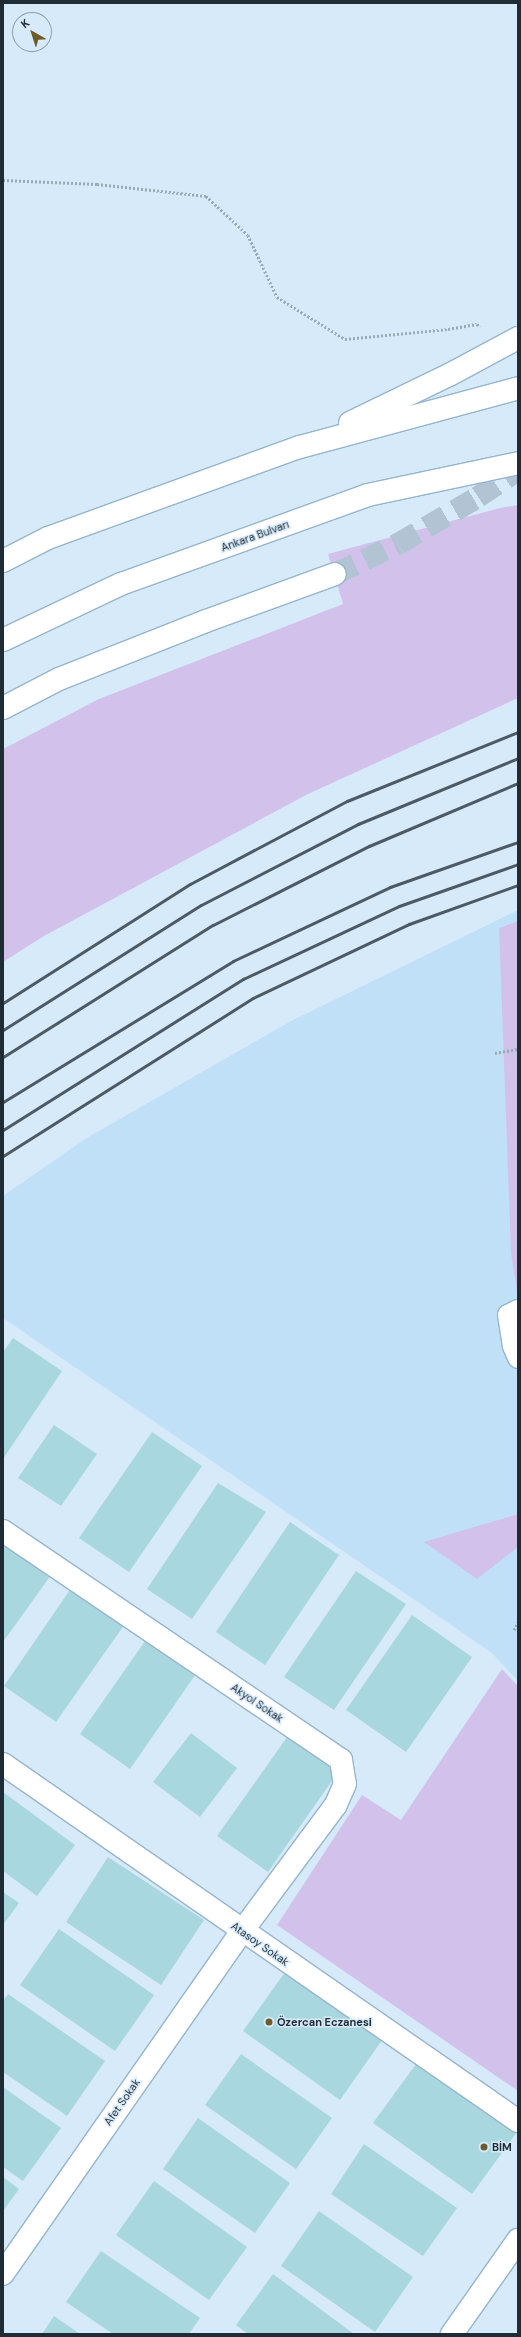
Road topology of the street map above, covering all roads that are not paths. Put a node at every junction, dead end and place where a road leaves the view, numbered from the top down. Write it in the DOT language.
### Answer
graph roads {
  1 [pos="510,342"];
  2 [pos="518,388"];
  3 [pos="300,447"];
  4 [pos="518,463"];
  5 [pos="3,561"];
  6 [pos="335,574"];
  7 [pos="3,640"];
  8 [pos="3,708"];
  9 [pos="518,1310"];
  10 [pos="516,1350"];
  11 [pos="3,1531"];
  12 [pos="3,1764"];
  13 [pos="242,1931"];
  14 [pos="518,2121"];
  15 [pos="518,2240"];
  16 [pos="3,2274"];
  17 [pos="452,2334"];
  1 -- 3 [label="main road"];
  2 -- 3 [label="main road"];
  3 -- 5 [label="main road"];
  4 -- 7 [label="main road, Ankara Bulvarı"];
  6 -- 8 [label="main road"];
  9 -- 10 [label="lane"];
  11 -- 13 [label="main road, Akyol Sokak"];
  12 -- 13 [label="main road, Atasoy Sokak"];
  13 -- 14 [label="main road, Atasoy Sokak"];
  13 -- 16 [label="main road, Afet Sokak"];
  15 -- 17 [label="main road"];
}
